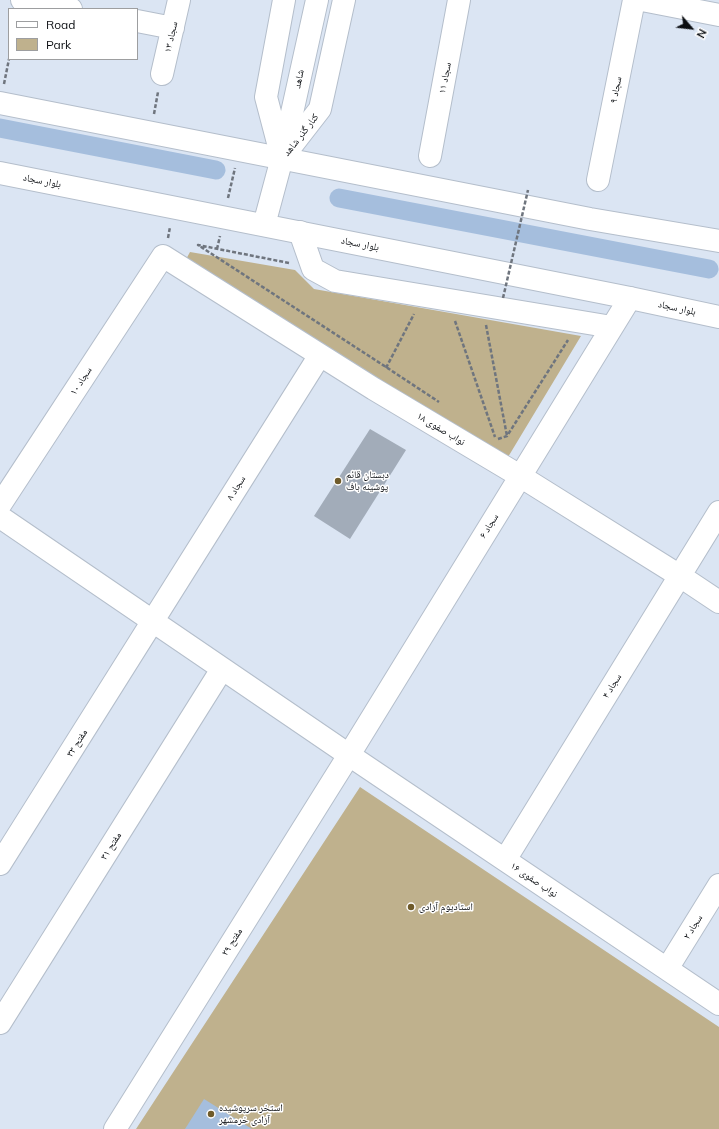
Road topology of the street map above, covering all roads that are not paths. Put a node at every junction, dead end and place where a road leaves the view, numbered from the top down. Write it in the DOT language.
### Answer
graph roads {
  1 [pos="22,0"];
  2 [pos="179,0"];
  3 [pos="284,0"];
  4 [pos="316,0"];
  5 [pos="344,0"];
  6 [pos="460,0"];
  7 [pos="634,0"];
  8 [pos="642,0"];
  9 [pos="66,8"];
  10 [pos="719,15"];
  11 [pos="138,21"];
  12 [pos="173,28"];
  13 [pos="162,74"];
  14 [pos="0,103"];
  15 [pos="430,156"];
  16 [pos="282,158"];
  17 [pos="0,173"];
  18 [pos="598,180"];
  19 [pos="264,225"];
  20 [pos="300,232"];
  21 [pos="719,241"];
  22 [pos="163,256"];
  23 [pos="630,298"];
  24 [pos="719,317"];
  25 [pos="612,327"];
  26 [pos="320,355"];
  27 [pos="520,476"];
  28 [pos="0,505"];
  29 [pos="719,512"];
  30 [pos="0,517"];
  31 [pos="680,576"];
  32 [pos="719,602"];
  33 [pos="153,621"];
  34 [pos="222,669"];
  35 [pos="349,755"];
  36 [pos="505,860"];
  37 [pos="0,864"];
  38 [pos="719,885"];
  39 [pos="667,969"];
  40 [pos="719,1004"];
  41 [pos="0,1023"];
  42 [pos="115,1129"];
  1 -- 9 [label="street"];
  2 -- 12 [label="street, سجاد ۱۳"];
  3 -- 16 [label="street, کنار گذر شاهد"];
  4 -- 16 [label="street, شاهد"];
  5 -- 16 [label="street, کنار گذر شاهد"];
  6 -- 15 [label="street, سجاد ۱۱"];
  7 -- 18 [label="street, سجاد ۹"];
  8 -- 10 [label="street"];
  11 -- 12 [label="street"];
  12 -- 13 [label="street, سجاد ۱۳"];
  14 -- 16 [label="street"];
  16 -- 19 [label="street, شاهد"];
  16 -- 21 [label="street"];
  17 -- 19 [label="street, بلوار سجاد"];
  19 -- 20 [label="street, بلوار سجاد"];
  20 -- 23 [label="street, بلوار سجاد"];
  20 -- 25 [label="street"];
  22 -- 26 [label="street, نواب صفوی ۱۸"];
  22 -- 28 [label="street, سجاد ۱۰"];
  23 -- 24 [label="street, بلوار سجاد"];
  23 -- 25 [label="street, سجاد ۶"];
  25 -- 27 [label="street, سجاد ۶"];
  26 -- 27 [label="street, نواب صفوی ۱۸"];
  26 -- 33 [label="street, سجاد ۸"];
  27 -- 31 [label="street, نواب صفوی ۱۸"];
  27 -- 35 [label="street, سجاد ۶"];
  29 -- 31 [label="street, سجاد ۴"];
  30 -- 33 [label="street, نواب صفوی ۱۶"];
  31 -- 32 [label="street, نواب صفوی ۱۸"];
  31 -- 36 [label="street, سجاد ۴"];
  33 -- 34 [label="street, نواب صفوی ۱۶"];
  33 -- 37 [label="street, مفتح ۳۳"];
  34 -- 35 [label="street, نواب صفوی ۱۶"];
  34 -- 41 [label="street, مفتح ۳۱"];
  35 -- 36 [label="street, نواب صفوی ۱۶"];
  35 -- 42 [label="street, مفتح ۲۹"];
  36 -- 39 [label="street, نواب صفوی ۱۶"];
  38 -- 39 [label="street, سجاد ۲"];
  39 -- 40 [label="street, نواب صفوی ۱۶"];
}
